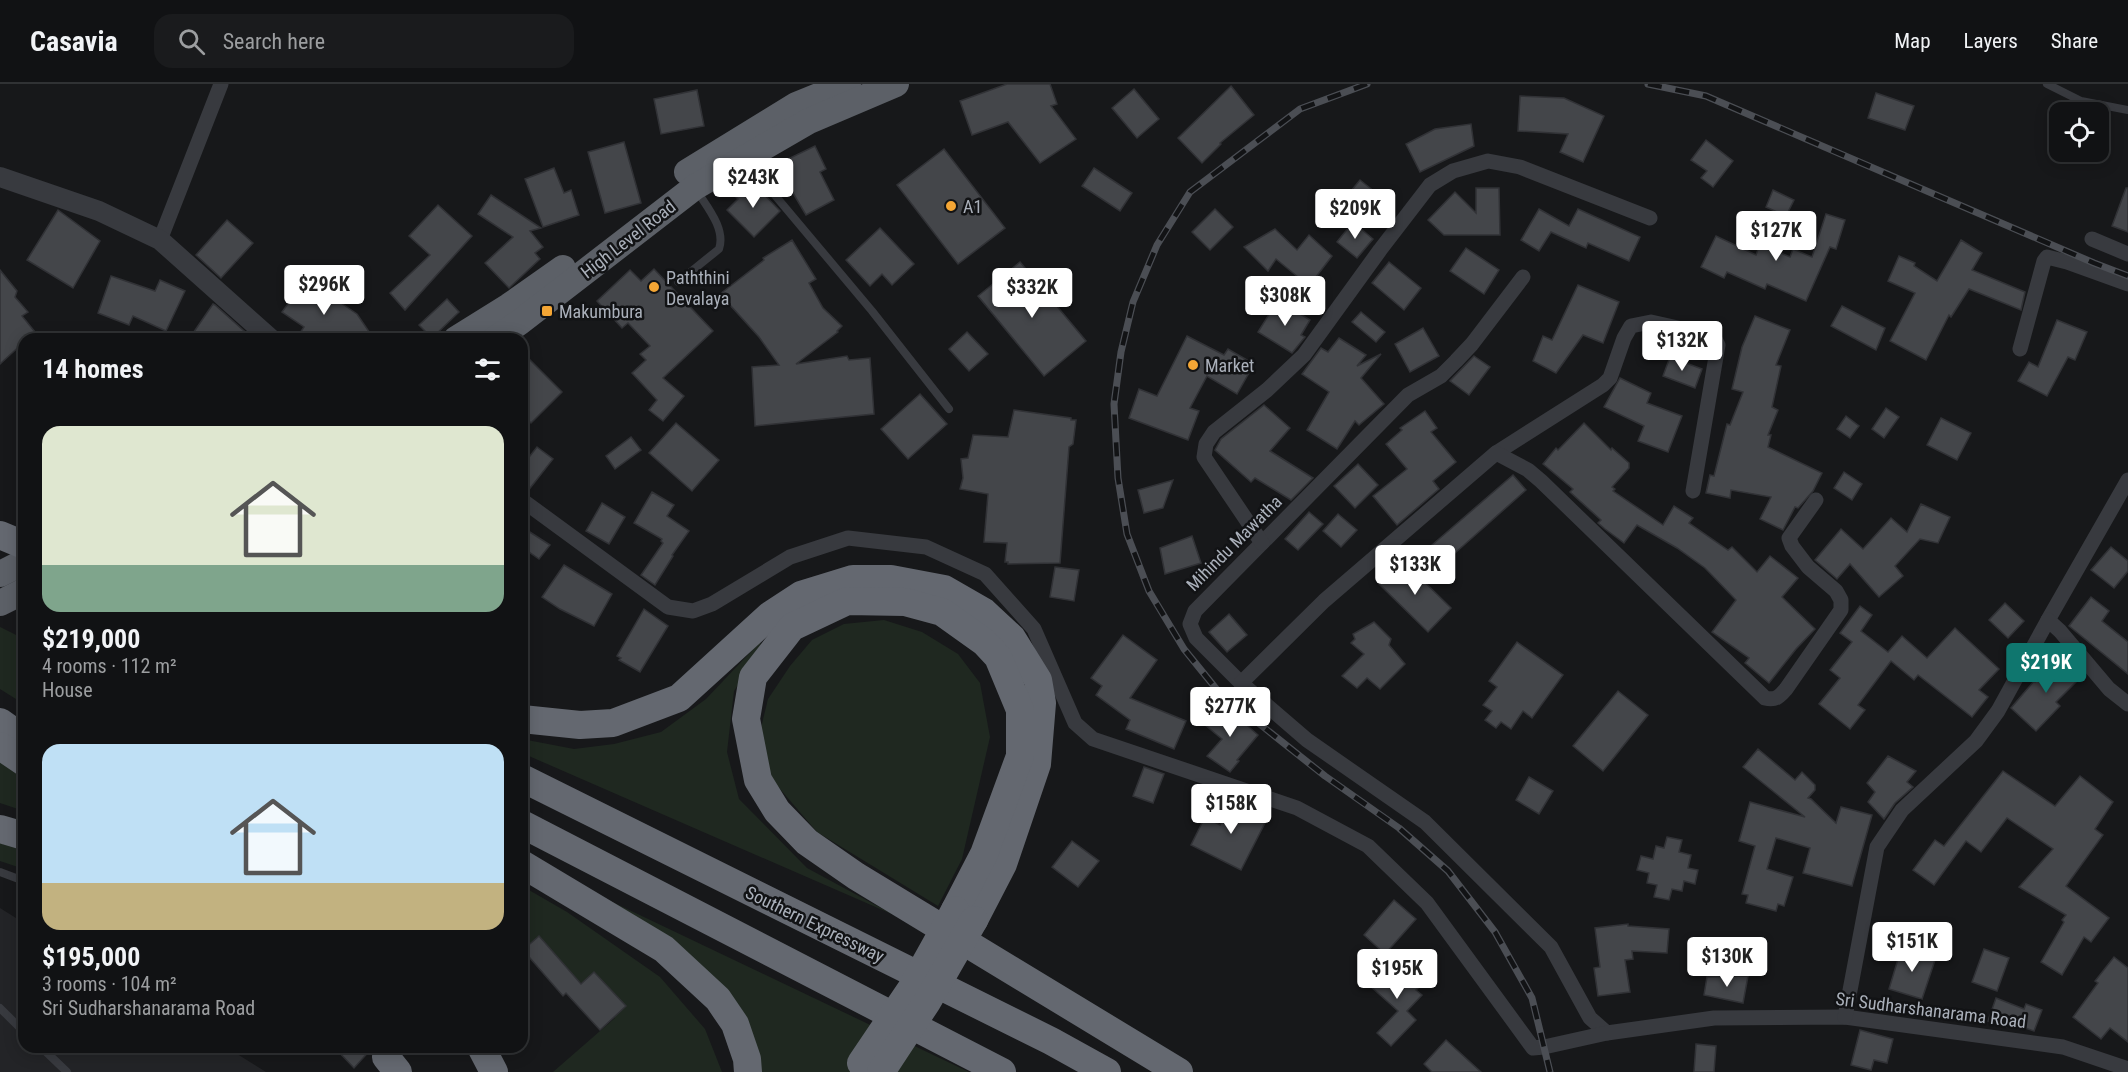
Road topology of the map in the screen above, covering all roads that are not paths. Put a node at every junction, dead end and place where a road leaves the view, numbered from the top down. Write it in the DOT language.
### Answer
graph roads {
  1 [pos="221,84"];
  2 [pos="848,84"];
  3 [pos="896,84"];
  4 [pos="2047,84"];
  5 [pos="2128,110"];
  6 [pos="744,158"];
  7 [pos="0,177"];
  8 [pos="694,187"];
  9 [pos="1650,218"];
  10 [pos="2092,239"];
  11 [pos="160,240"];
  12 [pos="2128,254"];
  13 [pos="1523,278"];
  14 [pos="678,282"];
  15 [pos="2128,284"];
  16 [pos="264,333"];
  17 [pos="466,333"];
  18 [pos="504,333"];
  19 [pos="2020,349"];
  20 [pos="949,409"];
  21 [pos="1496,453"];
  22 [pos="2128,480"];
  23 [pos="1693,491"];
  24 [pos="1816,500"];
  25 [pos="528,504"];
  26 [pos="0,529"];
  27 [pos="0,535"];
  28 [pos="18,536"];
  29 [pos="18,542"];
  30 [pos="1262,543"];
  31 [pos="18,565"];
  32 [pos="0,574"];
  33 [pos="0,585"];
  34 [pos="18,593"];
  35 [pos="18,594"];
  36 [pos="0,603"];
  37 [pos="2048,620"];
  38 [pos="1241,683"];
  39 [pos="2128,704"];
  40 [pos="528,720"];
  41 [pos="0,722"];
  42 [pos="18,735"];
  43 [pos="0,746"];
  44 [pos="18,758"];
  45 [pos="528,781"];
  46 [pos="528,827"];
  47 [pos="0,829"];
  48 [pos="18,834"];
  49 [pos="528,868"];
  50 [pos="0,872"];
  51 [pos="18,879"];
  52 [pos="964,915"];
  53 [pos="0,1008"];
  54 [pos="1845,1017"];
  55 [pos="18,1026"];
  56 [pos="1607,1033"];
  57 [pos="47,1053"];
  58 [pos="484,1053"];
  59 [pos="866,1069"];
  60 [pos="2128,1069"];
  61 [pos="67,1072"];
  62 [pos="495,1072"];
  63 [pos="748,1072"];
  64 [pos="1002,1072"];
  65 [pos="1107,1072"];
  66 [pos="1179,1072"];
  1 -- 11 [label="street"];
  2 -- 17 [label="highway, High Level Road"];
  3 -- 6 [label="highway, High Level Road"];
  4 -- 5 [label="lane"];
  6 -- 8 [label="highway, High Level Road"];
  6 -- 20 [label="lane"];
  7 -- 11 [label="street"];
  8 -- 14 [label="lane"];
  8 -- 18 [label="highway, High Level Road"];
  9 -- 30 [label="street"];
  10 -- 12 [label="street"];
  11 -- 16 [label="street"];
  13 -- 30 [label="street, Mihindu Mawatha"];
  15 -- 19 [label="street"];
  21 -- 23 [label="street"];
  21 -- 24 [label="street"];
  21 -- 38 [label="street"];
  22 -- 37 [label="street"];
  25 -- 56 [label="street, Sri Sudharshanarama Road"];
  26 -- 28 [label="highway"];
  27 -- 29 [label="highway"];
  30 -- 38 [label="street, Mihindu Mawatha"];
  31 -- 32 [label="highway"];
  33 -- 34 [label="highway"];
  35 -- 36 [label="highway, bridge"];
  37 -- 39 [label="street"];
  37 -- 54 [label="street"];
  38 -- 56 [label="street, Mihindu Mawatha"];
  40 -- 52 [label="highway"];
  41 -- 42 [label="highway"];
  43 -- 44 [label="highway"];
  45 -- 65 [label="highway, Southern Expressway"];
  46 -- 64 [label="highway"];
  47 -- 48 [label="highway"];
  49 -- 63 [label="highway"];
  50 -- 51 [label="lane"];
  52 -- 59 [label="highway, bridge"];
  52 -- 66 [label="highway"];
  53 -- 55 [label="lane"];
  54 -- 56 [label="street, Sri Sudharshanarama Road"];
  54 -- 60 [label="street, Sri Sudharshanarama Road"];
  57 -- 61 [label="lane"];
  58 -- 62 [label="highway"];
}
